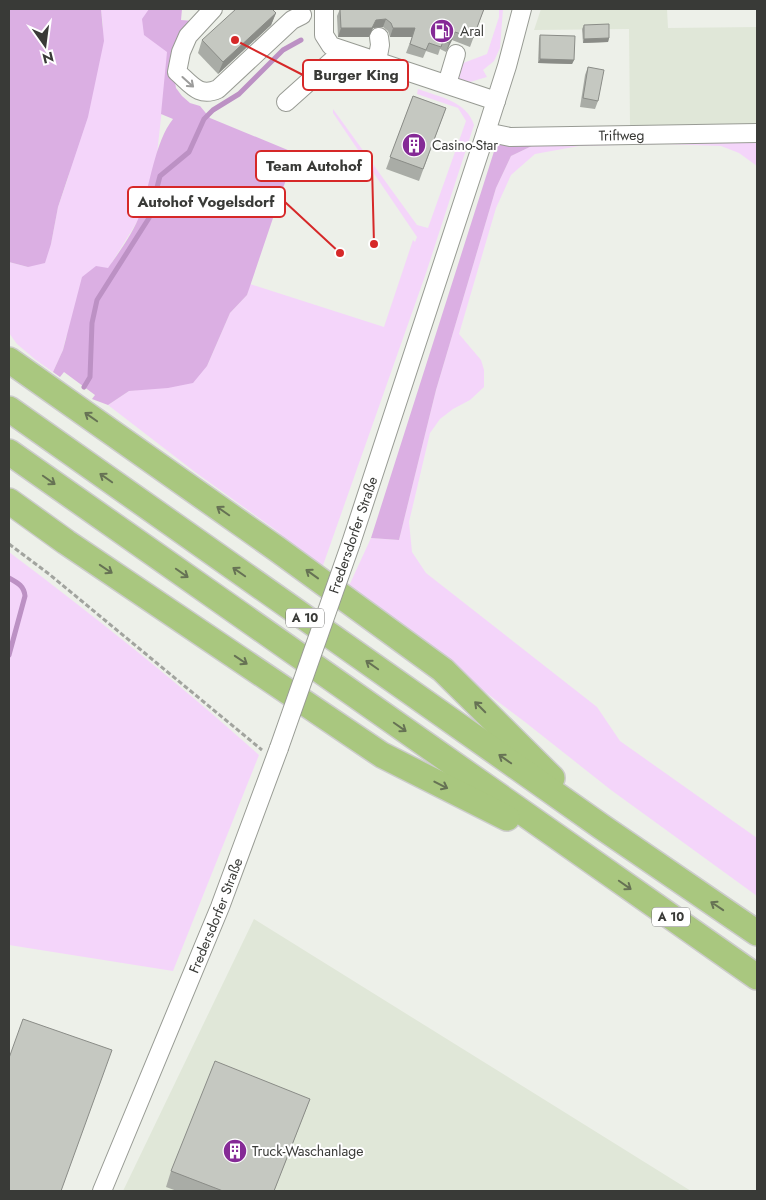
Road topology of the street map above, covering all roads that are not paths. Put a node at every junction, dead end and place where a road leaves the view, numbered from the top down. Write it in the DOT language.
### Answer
graph roads {
  1 [pos="213,9"];
  2 [pos="522,9"];
  3 [pos="300,12"];
  4 [pos="324,12"];
  5 [pos="379,37"];
  6 [pos="344,51"];
  7 [pos="456,54"];
  8 [pos="377,61"];
  9 [pos="446,84"];
  10 [pos="496,101"];
  11 [pos="286,102"];
  12 [pos="486,132"];
  13 [pos="757,133"];
  14 [pos="9,350"];
  15 [pos="16,365"];
  16 [pos="9,409"];
  17 [pos="9,452"];
  18 [pos="9,501"];
  19 [pos="602,827"];
  20 [pos="585,857"];
  21 [pos="757,933"];
  22 [pos="757,977"];
  23 [pos="102,1191"];
  1 -- 3 [label="street, one-way"];
  2 -- 10 [label="street, Fredersdorfer Straße"];
  3 -- 4 [label="street"];
  4 -- 6 [label="street"];
  5 -- 8 [label="street"];
  6 -- 8 [label="street"];
  6 -- 11 [label="street"];
  7 -- 9 [label="street"];
  8 -- 9 [label="street"];
  9 -- 10 [label="street"];
  10 -- 12 [label="street, Fredersdorfer Straße"];
  12 -- 13 [label="street, Triftweg"];
  12 -- 23 [label="street, Fredersdorfer Straße, bridge"];
  14 -- 15 [label="highway"];
  19 -- 15 [label="highway, one-way"];
  19 -- 16 [label="highway, A 10, one-way"];
  17 -- 20 [label="highway, A 10, one-way"];
  18 -- 20 [label="highway, one-way"];
  21 -- 19 [label="highway, A 10, one-way"];
  20 -- 22 [label="highway, A 10, one-way"];
}
